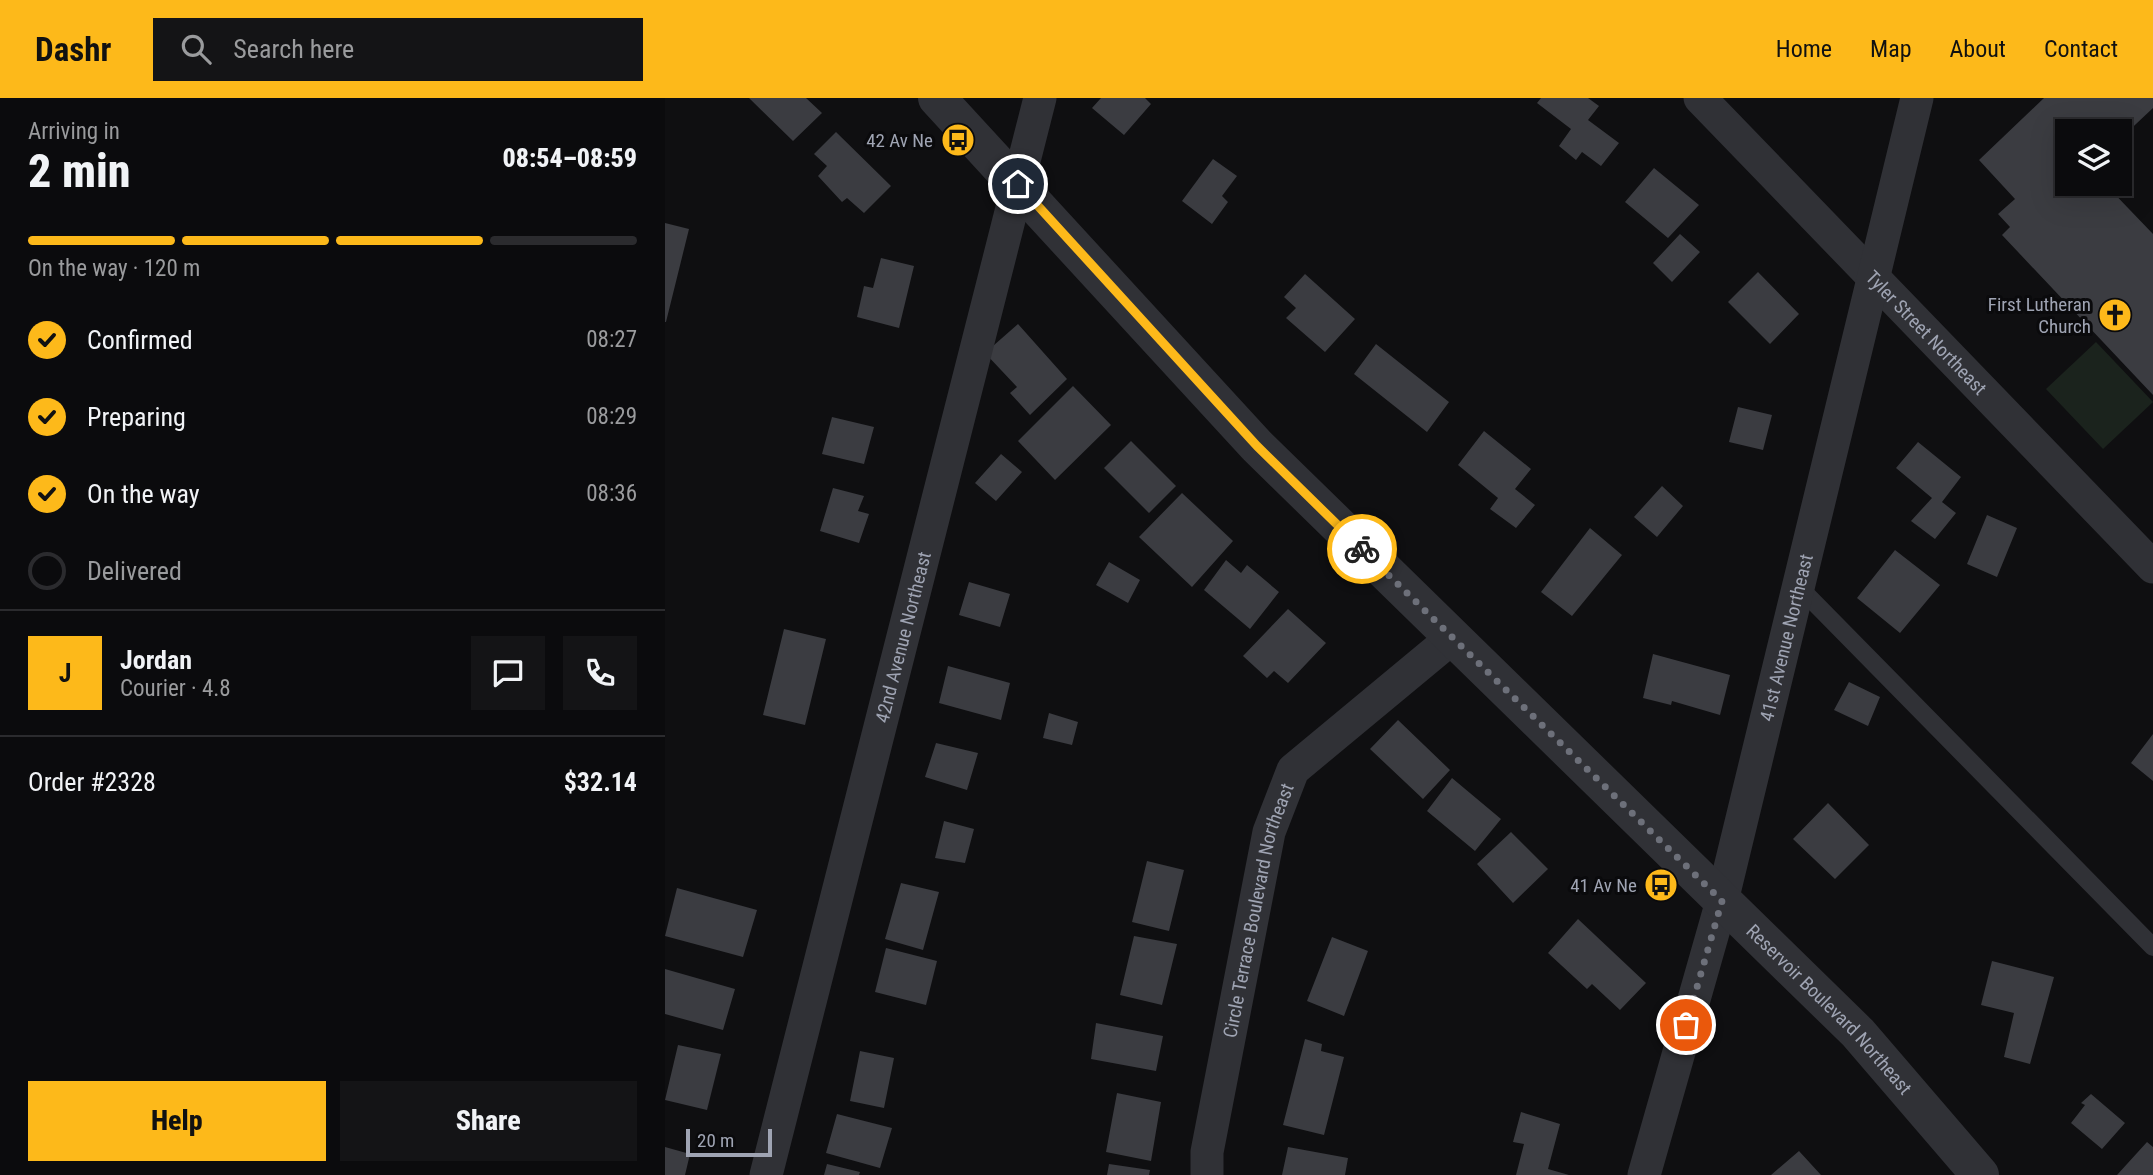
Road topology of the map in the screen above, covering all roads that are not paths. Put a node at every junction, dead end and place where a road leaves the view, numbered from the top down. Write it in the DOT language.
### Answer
graph roads {
  1 [pos="937,98"];
  2 [pos="1040,98"];
  3 [pos="1700,98"];
  4 [pos="1917,98"];
  5 [pos="1018,184"];
  6 [pos="1873,279"];
  7 [pos="2153,567"];
  8 [pos="1798,586"];
  9 [pos="1451,638"];
  10 [pos="1722,901"];
  11 [pos="2153,947"];
  12 [pos="766,1175"];
  13 [pos="1207,1175"];
  14 [pos="1644,1175"];
  15 [pos="1980,1175"];
  1 -- 5 [label="street, Reservoir Boulevard Northeast"];
  2 -- 5 [label="street, 42nd Avenue Northeast"];
  3 -- 6 [label="street, Tyler Street Northeast"];
  4 -- 6 [label="street, 41st Avenue Northeast"];
  5 -- 9 [label="street, Reservoir Boulevard Northeast"];
  5 -- 12 [label="street, 42nd Avenue Northeast"];
  6 -- 7 [label="street, Tyler Street Northeast"];
  6 -- 8 [label="street, 41st Avenue Northeast"];
  8 -- 10 [label="street, 41st Avenue Northeast"];
  8 -- 11 [label="lane"];
  9 -- 10 [label="street, Reservoir Boulevard Northeast"];
  9 -- 13 [label="street, Circle Terrace Boulevard Northeast"];
  10 -- 14 [label="street, 41st Avenue Northeast"];
  10 -- 15 [label="street, Reservoir Boulevard Northeast"];
}
